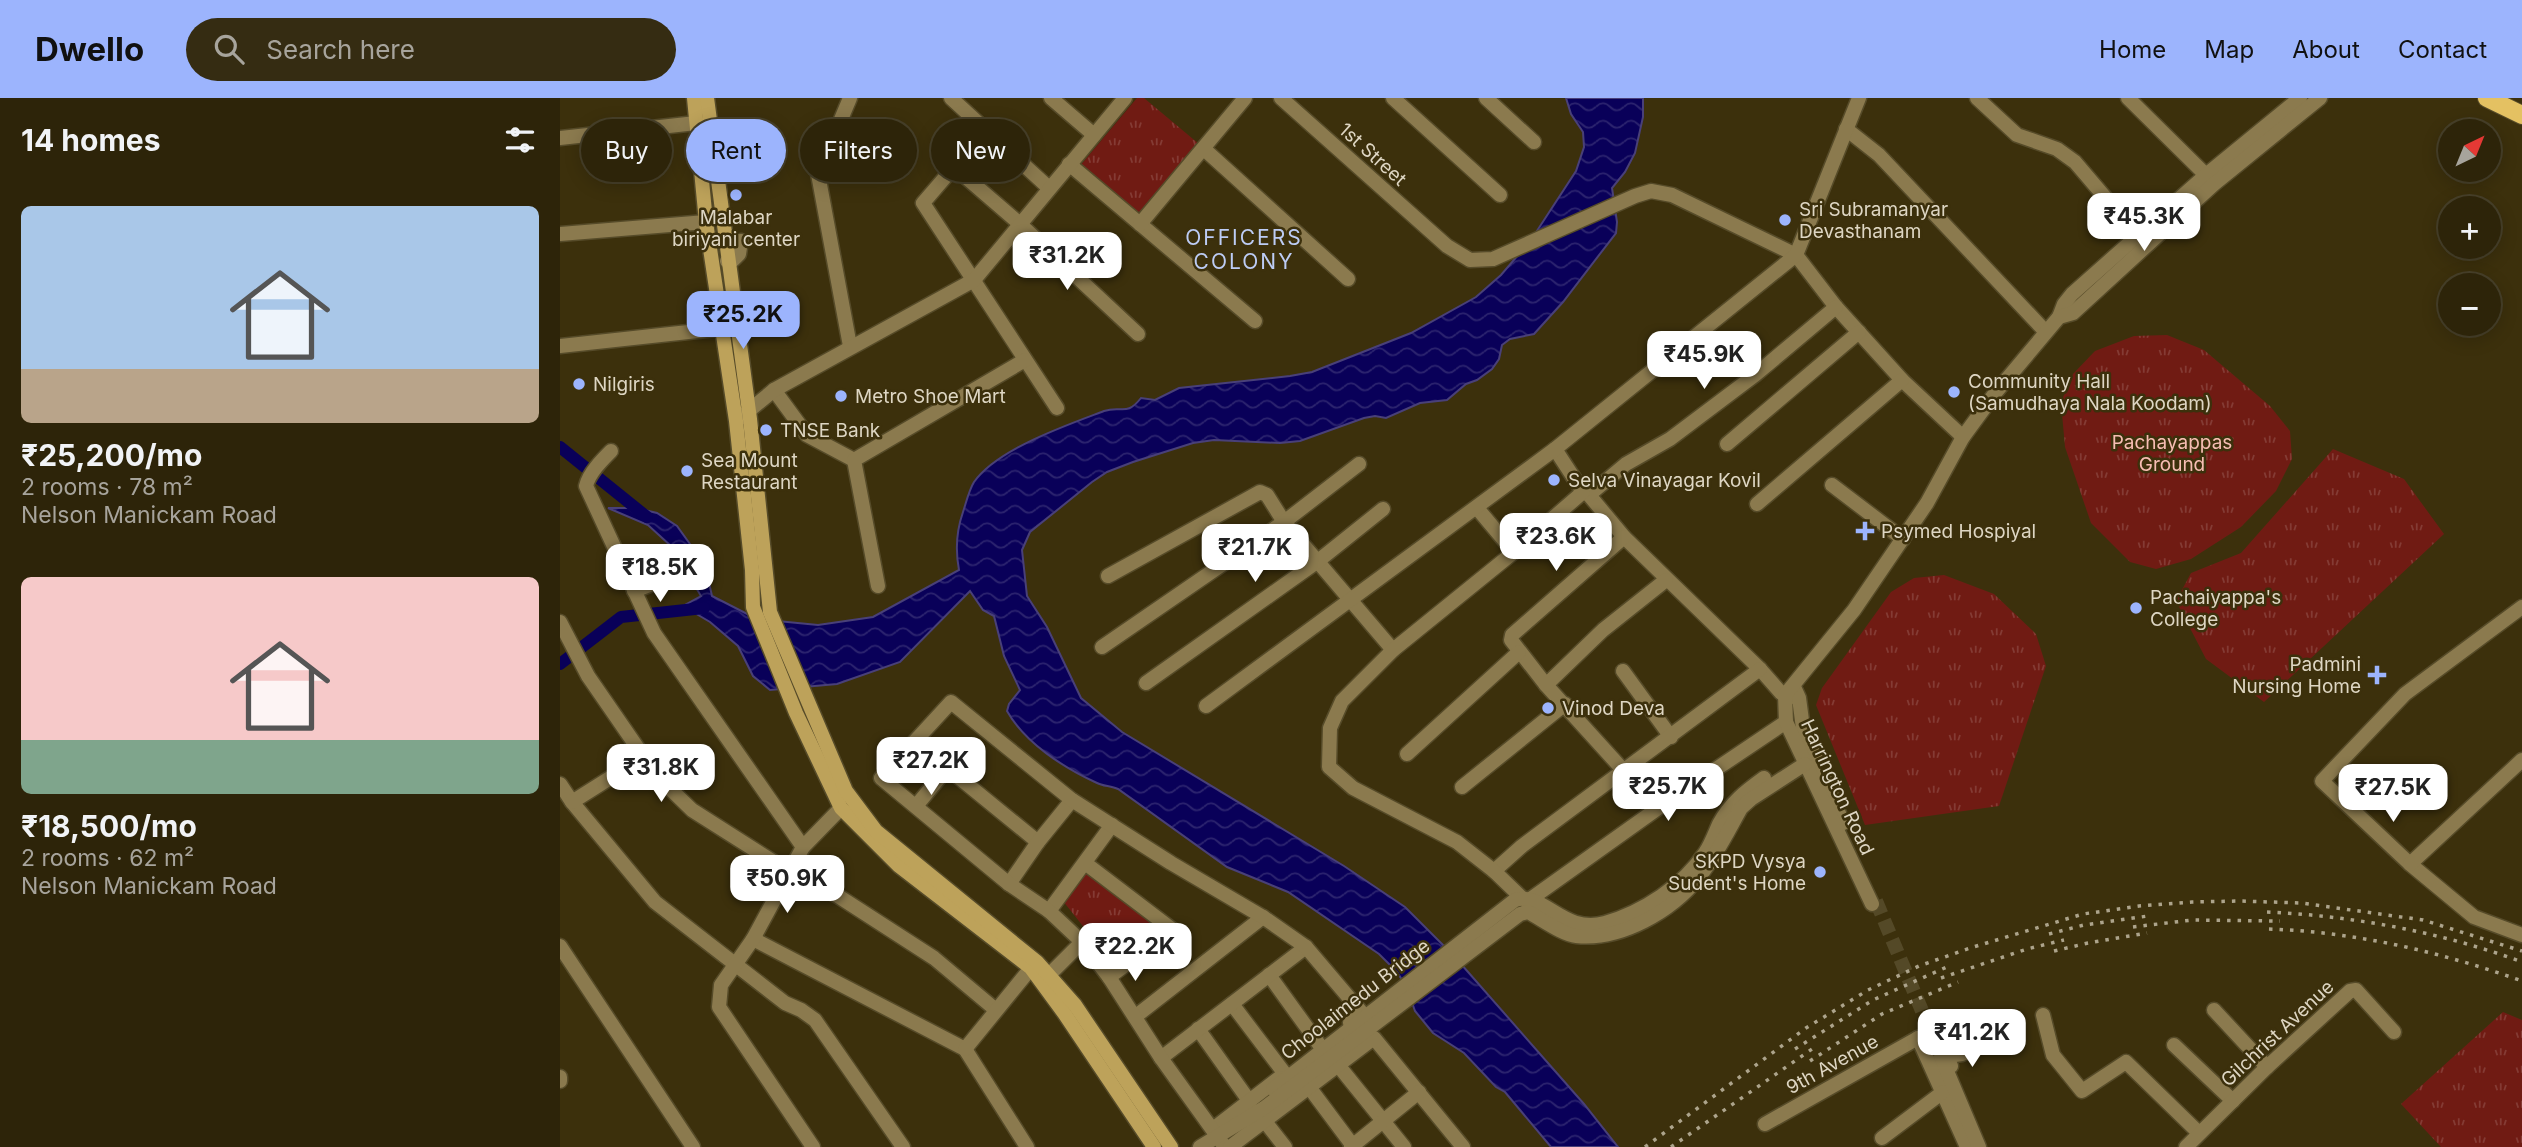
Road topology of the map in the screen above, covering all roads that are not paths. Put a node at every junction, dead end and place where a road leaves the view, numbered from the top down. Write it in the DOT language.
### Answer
graph roads {
  1 [pos="850,98"];
  2 [pos="951,98"];
  3 [pos="1051,98"];
  4 [pos="1125,98"];
  5 [pos="1245,98"];
  6 [pos="1281,98"];
  7 [pos="1393,98"];
  8 [pos="1486,98"];
  9 [pos="1858,98"];
  10 [pos="1976,98"];
  11 [pos="2127,98"];
  12 [pos="2300,98"];
  13 [pos="2320,98"];
  14 [pos="2487,98"];
  15 [pos="701,101"];
  16 [pos="2522,115"];
  17 [pos="697,119"];
  18 [pos="686,124"];
  19 [pos="1846,129"];
  20 [pos="1094,135"];
  21 [pos="560,138"];
  22 [pos="1534,142"];
  23 [pos="1204,149"];
  24 [pos="1069,164"];
  25 [pos="2210,180"];
  26 [pos="702,182"];
  27 [pos="1049,188"];
  28 [pos="1500,195"];
  29 [pos="706,222"];
  30 [pos="1020,224"];
  31 [pos="1140,224"];
  32 [pos="560,234"];
  33 [pos="2141,240"];
  34 [pos="741,241"];
  35 [pos="1796,255"];
  36 [pos="727,261"];
  37 [pos="1348,279"];
  38 [pos="974,280"];
  39 [pos="1836,307"];
  40 [pos="1255,321"];
  41 [pos="729,328"];
  42 [pos="2045,331"];
  43 [pos="1858,332"];
  44 [pos="1138,334"];
  45 [pos="560,346"];
  46 [pos="850,346"];
  47 [pos="1025,360"];
  48 [pos="1902,380"];
  49 [pos="774,390"];
  50 [pos="1057,408"];
  51 [pos="748,411"];
  52 [pos="736,421"];
  53 [pos="1963,438"];
  54 [pos="1727,444"];
  55 [pos="1555,449"];
  56 [pos="611,451"];
  57 [pos="854,460"];
  58 [pos="1359,464"];
  59 [pos="1832,485"];
  60 [pos="1586,493"];
  61 [pos="1757,504"];
  62 [pos="1477,508"];
  63 [pos="1382,509"];
  64 [pos="1284,522"];
  65 [pos="1624,537"];
  66 [pos="1903,539"];
  67 [pos="1514,552"];
  68 [pos="1318,561"];
  69 [pos="681,573"];
  70 [pos="1108,576"];
  71 [pos="1666,580"];
  72 [pos="878,586"];
  73 [pos="634,591"];
  74 [pos="1351,600"];
  75 [pos="2522,607"];
  76 [pos="561,628"];
  77 [pos="1102,647"];
  78 [pos="1393,650"];
  79 [pos="1519,652"];
  80 [pos="1760,669"];
  81 [pos="1623,671"];
  82 [pos="1146,683"];
  83 [pos="1546,685"];
  84 [pos="1793,694"];
  85 [pos="1565,704"];
  86 [pos="1206,706"];
  87 [pos="1786,722"];
  88 [pos="1671,737"];
  89 [pos="1407,754"];
  90 [pos="2522,760"];
  91 [pos="1803,761"];
  92 [pos="1624,771"];
  93 [pos="610,778"];
  94 [pos="560,784"];
  95 [pos="1462,787"];
  96 [pos="1072,800"];
  97 [pos="572,803"];
  98 [pos="916,806"];
  99 [pos="841,808"];
  100 [pos="1112,825"];
  101 [pos="1038,842"];
  102 [pos="803,847"];
  103 [pos="1085,863"];
  104 [pos="2410,864"];
  105 [pos="1494,871"];
  106 [pos="791,873"];
  107 [pos="1009,884"];
  108 [pos="1527,903"];
  109 [pos="1049,911"];
  110 [pos="1264,917"];
  111 [pos="2522,935"];
  112 [pos="753,939"];
  113 [pos="1082,942"];
  114 [pos="560,946"];
  115 [pos="1306,947"];
  116 [pos="734,965"];
  117 [pos="1031,968"];
  118 [pos="1049,975"];
  119 [pos="1269,975"];
  120 [pos="1109,977"];
  121 [pos="1232,1004"];
  122 [pos="996,1010"];
  123 [pos="2214,1010"];
  124 [pos="2043,1015"];
  125 [pos="1136,1016"];
  126 [pos="1198,1029"];
  127 [pos="2394,1032"];
  128 [pos="1918,1038"];
  129 [pos="1985,1044"];
  130 [pos="2174,1045"];
  131 [pos="1321,1047"];
  132 [pos="965,1049"];
  133 [pos="1945,1056"];
  134 [pos="1161,1058"];
  135 [pos="1338,1065"];
  136 [pos="2267,1067"];
  137 [pos="1285,1073"];
  138 [pos="1309,1087"];
  139 [pos="1419,1092"];
  140 [pos="1943,1092"];
  141 [pos="2233,1101"];
  142 [pos="1250,1102"];
  143 [pos="1263,1119"];
  144 [pos="1382,1121"];
  145 [pos="1765,1124"];
  146 [pos="2199,1133"];
  147 [pos="1882,1138"];
  148 [pos="1222,1140"];
  149 [pos="1352,1146"];
  150 [pos="693,1147"];
  151 [pos="813,1147"];
  152 [pos="903,1147"];
  153 [pos="1027,1147"];
  154 [pos="1154,1147"];
  155 [pos="1171,1147"];
  156 [pos="1202,1147"];
  157 [pos="1285,1147"];
  158 [pos="1404,1147"];
  159 [pos="1463,1147"];
  160 [pos="1967,1147"];
  161 [pos="1973,1147"];
  162 [pos="1982,1147"];
  163 [pos="2186,1147"];
  1 -- 46 [label="street"];
  2 -- 27 [label="street"];
  3 -- 20 [label="street"];
  4 -- 20 [label="street"];
  5 -- 23 [label="street"];
  6 -- 35 [label="street, 1st Street"];
  7 -- 28 [label="street"];
  8 -- 22 [label="street"];
  9 -- 19 [label="street"];
  10 -- 33 [label="street"];
  11 -- 25 [label="street"];
  12 -- 25 [label="street"];
  13 -- 25 [label="street"];
  14 -- 16 [label="main road"];
  15 -- 17 [label="main road"];
  15 -- 36 [label="main road"];
  18 -- 21 [label="street"];
  19 -- 35 [label="street"];
  19 -- 42 [label="street"];
  20 -- 24 [label="street"];
  23 -- 31 [label="street"];
  23 -- 37 [label="street"];
  24 -- 27 [label="street"];
  24 -- 31 [label="street"];
  25 -- 33 [label="street"];
  26 -- 29 [label="main road"];
  27 -- 30 [label="street"];
  29 -- 32 [label="street"];
  29 -- 41 [label="main road"];
  30 -- 38 [label="street"];
  30 -- 38 [label="street"];
  30 -- 44 [label="street"];
  31 -- 40 [label="street"];
  33 -- 42 [label="street"];
  34 -- 36 [label="street"];
  35 -- 39 [label="street"];
  35 -- 55 [label="street"];
  36 -- 41 [label="main road"];
  38 -- 46 [label="street"];
  38 -- 47 [label="street"];
  39 -- 43 [label="street"];
  39 -- 60 [label="street"];
  41 -- 45 [label="street"];
  41 -- 51 [label="main road"];
  41 -- 52 [label="main road"];
  42 -- 53 [label="street"];
  43 -- 48 [label="street"];
  43 -- 54 [label="street"];
  46 -- 49 [label="street"];
  47 -- 50 [label="street"];
  47 -- 57 [label="street"];
  48 -- 53 [label="street"];
  48 -- 61 [label="street"];
  49 -- 51 [label="street"];
  49 -- 57 [label="street"];
  51 -- 52 [label="street"];
  51 -- 118 [label="main road"];
  52 -- 99 [label="main road"];
  53 -- 66 [label="street"];
  55 -- 60 [label="street"];
  55 -- 62 [label="street"];
  56 -- 73 [label="street"];
  57 -- 72 [label="street"];
  58 -- 64 [label="street"];
  59 -- 66 [label="street"];
  60 -- 65 [label="street"];
  60 -- 67 [label="street"];
  62 -- 67 [label="street"];
  62 -- 74 [label="street"];
  63 -- 68 [label="street"];
  64 -- 68 [label="street"];
  64 -- 70 [label="street"];
  64 -- 77 [label="street"];
  65 -- 71 [label="street"];
  65 -- 79 [label="street"];
  66 -- 84 [label="street"];
  67 -- 78 [label="street"];
  68 -- 74 [label="street"];
  68 -- 82 [label="street"];
  69 -- 73 [label="street"];
  71 -- 80 [label="street"];
  71 -- 83 [label="street"];
  73 -- 102 [label="street"];
  74 -- 78 [label="street"];
  74 -- 86 [label="street"];
  75 -- 104 [label="street"];
  76 -- 106 [label="street"];
  78 -- 105 [label="street"];
  79 -- 83 [label="street"];
  79 -- 89 [label="street"];
  80 -- 84 [label="street"];
  80 -- 88 [label="street"];
  81 -- 88 [label="street"];
  83 -- 85 [label="street"];
  84 -- 87 [label="street, Harrington Road"];
  84 -- 91 [label="street, Harrington Road"];
  85 -- 92 [label="street"];
  85 -- 95 [label="street"];
  87 -- 91 [label="street, Harrington Road"];
  87 -- 108 [label="street, Choolaimedu Bridge"];
  88 -- 92 [label="street"];
  90 -- 104 [label="street"];
  91 -- 108 [label="street"];
  92 -- 105 [label="street"];
  93 -- 97 [label="street"];
  94 -- 97 [label="street"];
  96 -- 98 [label="street"];
  96 -- 100 [label="street"];
  96 -- 101 [label="street"];
  97 -- 116 [label="street"];
  98 -- 101 [label="street"];
  98 -- 107 [label="street"];
  99 -- 102 [label="street"];
  99 -- 117 [label="main road"];
  100 -- 103 [label="street"];
  100 -- 110 [label="street"];
  101 -- 107 [label="street"];
  102 -- 106 [label="street"];
  103 -- 109 [label="street"];
  103 -- 120 [label="street"];
  104 -- 111 [label="street"];
  105 -- 108 [label="street"];
  106 -- 112 [label="street"];
  106 -- 122 [label="street"];
  107 -- 109 [label="street"];
  108 -- 148 [label="street, Choolaimedu Bridge"];
  109 -- 113 [label="street"];
  110 -- 115 [label="street"];
  110 -- 125 [label="street"];
  112 -- 116 [label="street"];
  112 -- 132 [label="street"];
  113 -- 118 [label="street"];
  113 -- 120 [label="street"];
  114 -- 150 [label="street"];
  115 -- 119 [label="street"];
  115 -- 131 [label="street"];
  116 -- 151 [label="street"];
  116 -- 152 [label="street"];
  117 -- 122 [label="street"];
  117 -- 154 [label="main road"];
  118 -- 155 [label="main road"];
  119 -- 121 [label="street"];
  119 -- 131 [label="street"];
  120 -- 125 [label="street"];
  121 -- 126 [label="street"];
  121 -- 137 [label="street"];
  122 -- 132 [label="street"];
  123 -- 136 [label="street"];
  124 -- 146 [label="street"];
  125 -- 134 [label="street"];
  126 -- 134 [label="street"];
  126 -- 142 [label="street"];
  127 -- 136 [label="street, Gilchrist Avenue"];
  128 -- 133 [label="street"];
  128 -- 140 [label="street"];
  128 -- 145 [label="street, 9th Avenue"];
  129 -- 133 [label="street"];
  130 -- 141 [label="street"];
  131 -- 137 [label="street"];
  132 -- 153 [label="street"];
  133 -- 161 [label="street"];
  133 -- 162 [label="street"];
  134 -- 148 [label="street"];
  135 -- 138 [label="street"];
  135 -- 139 [label="street"];
  135 -- 144 [label="street"];
  136 -- 141 [label="street, Gilchrist Avenue"];
  137 -- 142 [label="street"];
  138 -- 143 [label="street"];
  138 -- 149 [label="street"];
  139 -- 144 [label="street"];
  139 -- 159 [label="street"];
  140 -- 147 [label="street"];
  140 -- 160 [label="street"];
  141 -- 146 [label="street, Gilchrist Avenue"];
  142 -- 148 [label="street"];
  143 -- 148 [label="street"];
  143 -- 157 [label="street"];
  144 -- 149 [label="street"];
  144 -- 158 [label="street"];
  146 -- 163 [label="street, Gilchrist Avenue"];
  148 -- 156 [label="street"];
}
